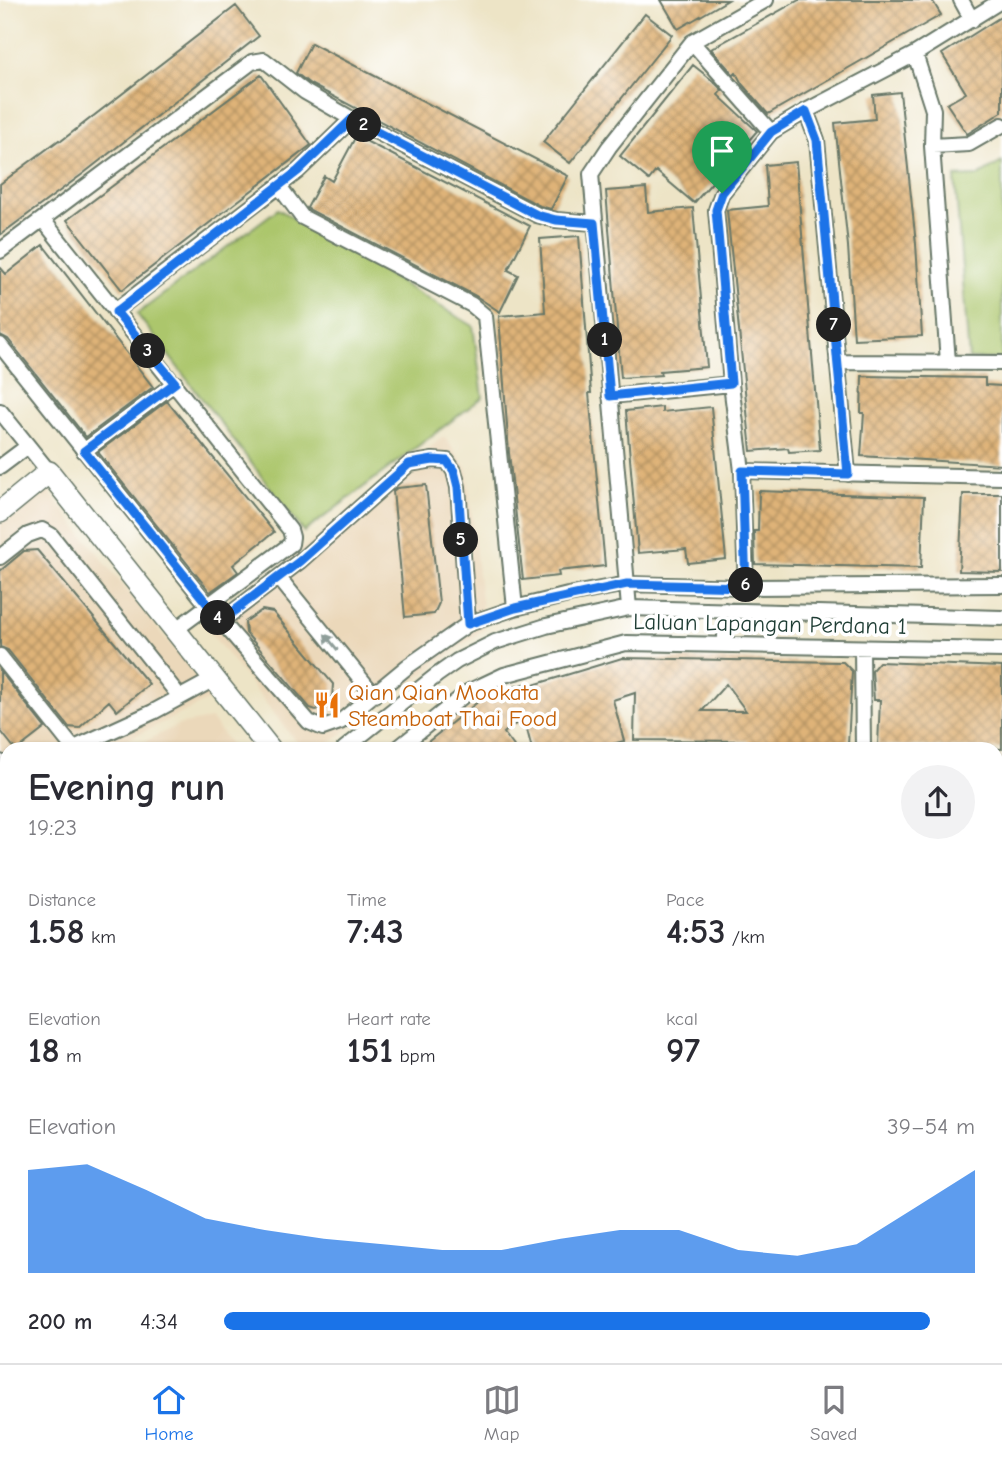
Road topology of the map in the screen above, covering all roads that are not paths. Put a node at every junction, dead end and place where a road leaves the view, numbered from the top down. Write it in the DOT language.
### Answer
graph roads {
  1 [pos="766,0"];
  2 [pos="961,0"];
  3 [pos="1002,0"];
  4 [pos="972,20"];
  5 [pos="692,42"];
  6 [pos="915,54"];
  7 [pos="806,111"];
  8 [pos="352,119"];
  9 [pos="1002,125"];
  10 [pos="771,132"];
  11 [pos="932,146"];
  12 [pos="279,186"];
  13 [pos="43,220"];
  14 [pos="594,223"];
  15 [pos="0,251"];
  16 [pos="116,312"];
  17 [pos="0,345"];
  18 [pos="837,362"];
  19 [pos="948,362"];
  20 [pos="1002,363"];
  21 [pos="175,383"];
  22 [pos="731,383"];
  23 [pos="610,396"];
  24 [pos="0,411"];
  25 [pos="28,446"];
  26 [pos="84,451"];
  27 [pos="0,467"];
  28 [pos="742,471"];
  29 [pos="49,472"];
  30 [pos="848,474"];
  31 [pos="1002,478"];
  32 [pos="0,512"];
  33 [pos="0,556"];
  34 [pos="279,578"];
  35 [pos="627,584"];
  36 [pos="1002,585"];
  37 [pos="746,587"];
  38 [pos="209,607"];
  39 [pos="515,608"];
  40 [pos="629,608"];
  41 [pos="725,610"];
  42 [pos="1002,618"];
  43 [pos="221,621"];
  44 [pos="468,624"];
  45 [pos="176,630"];
  46 [pos="725,644"];
  47 [pos="862,648"];
  48 [pos="1002,650"];
  49 [pos="0,656"];
  50 [pos="214,679"];
  51 [pos="373,695"];
  52 [pos="180,697"];
  53 [pos="68,742"];
  54 [pos="87,742"];
  55 [pos="264,742"];
  56 [pos="353,742"];
  57 [pos="406,742"];
  58 [pos="863,742"];
  1 -- 5 [label="street"];
  2 -- 4 [label="street"];
  3 -- 4 [label="street"];
  4 -- 6 [label="street"];
  5 -- 10 [label="street"];
  5 -- 14 [label="street"];
  6 -- 7 [label="street"];
  6 -- 11 [label="street"];
  7 -- 10 [label="street"];
  7 -- 18 [label="street"];
  8 -- 12 [label="street"];
  8 -- 13 [label="street"];
  8 -- 14 [label="street"];
  9 -- 11 [label="street"];
  10 -- 22 [label="street"];
  11 -- 19 [label="street"];
  12 -- 16 [label="street"];
  12 -- 39 [label="street"];
  13 -- 15 [label="street"];
  13 -- 16 [label="street"];
  14 -- 23 [label="street"];
  16 -- 21 [label="street"];
  17 -- 26 [label="street"];
  18 -- 19 [label="street"];
  18 -- 30 [label="street"];
  19 -- 20 [label="street"];
  21 -- 26 [label="street"];
  21 -- 38 [label="street"];
  22 -- 23 [label="street"];
  22 -- 28 [label="street"];
  23 -- 35 [label="street"];
  24 -- 25 [label="street"];
  25 -- 27 [label="street"];
  25 -- 29 [label="street"];
  26 -- 38 [label="street"];
  28 -- 30 [label="street"];
  28 -- 37 [label="street"];
  29 -- 32 [label="street"];
  29 -- 45 [label="street"];
  30 -- 31 [label="street"];
  33 -- 52 [label="street"];
  34 -- 43 [label="street"];
  34 -- 44 [label="street"];
  51 -- 34 [label="street, one-way"];
  35 -- 37 [label="street"];
  35 -- 39 [label="street"];
  35 -- 40 [label="street"];
  36 -- 37 [label="street"];
  38 -- 43 [label="street"];
  38 -- 45 [label="street"];
  39 -- 44 [label="street"];
  40 -- 41 [label="street"];
  40 -- 56 [label="street"];
  41 -- 42 [label="street"];
  41 -- 46 [label="street"];
  43 -- 51 [label="street"];
  44 -- 51 [label="street"];
  45 -- 50 [label="street"];
  46 -- 47 [label="street, Laluan Lapangan Perdana 1"];
  46 -- 57 [label="street, Laluan Lapangan Perdana 1"];
  47 -- 48 [label="street, Laluan Lapangan Perdana 1"];
  47 -- 58 [label="street"];
  49 -- 53 [label="street"];
  50 -- 52 [label="street"];
  50 -- 55 [label="street"];
  52 -- 54 [label="street"];
}
